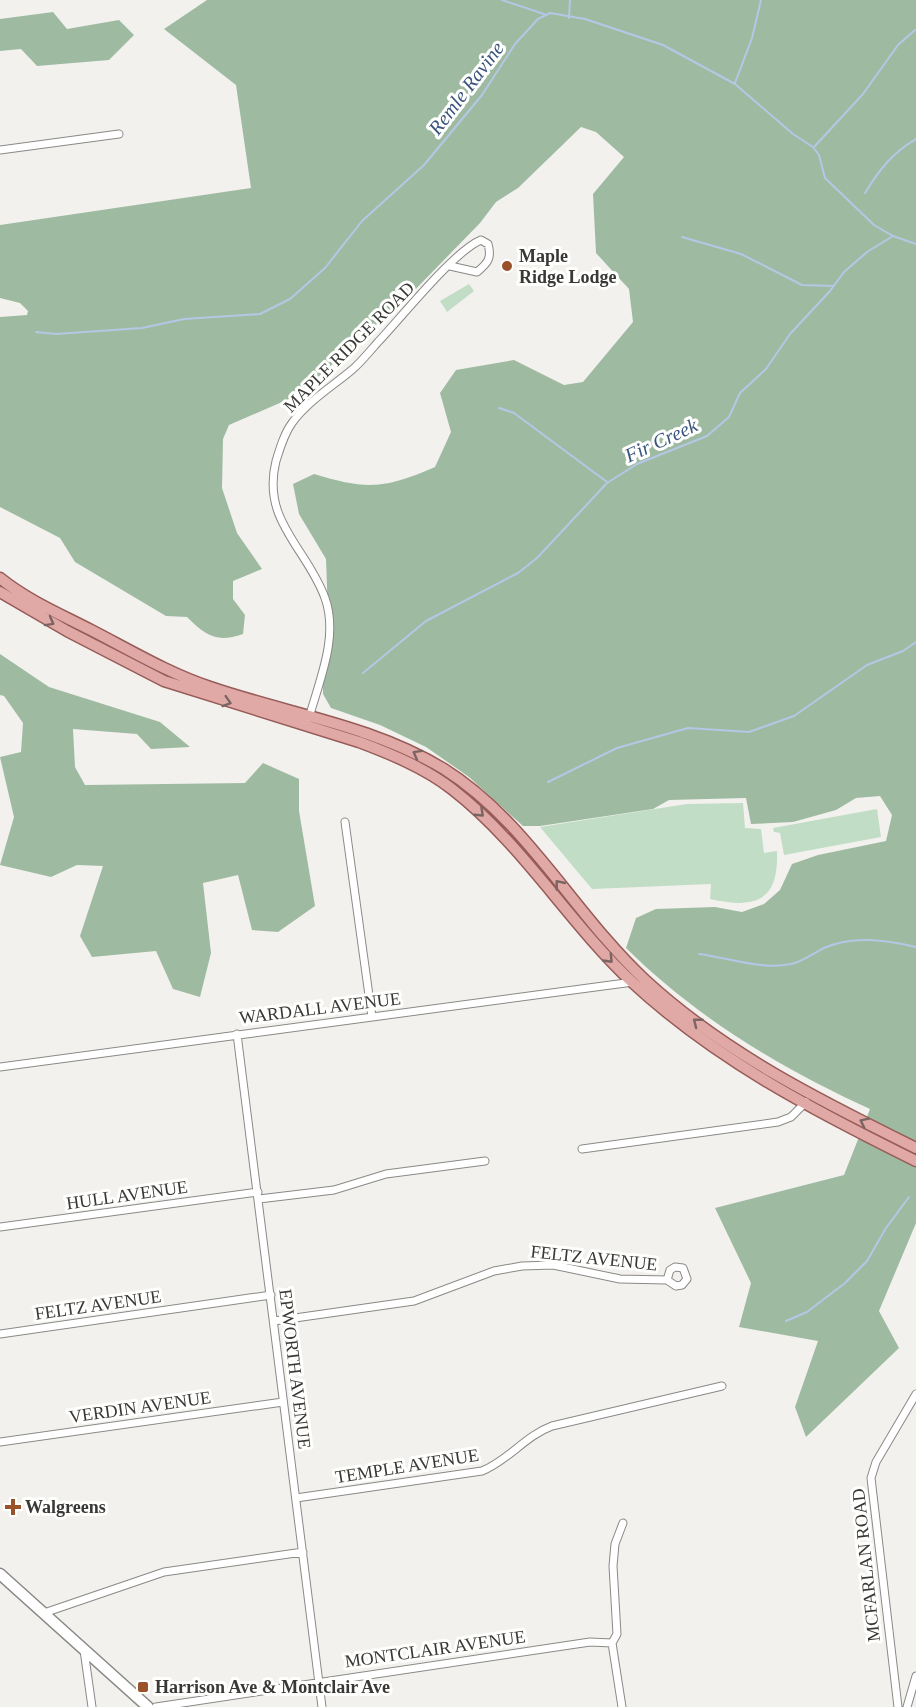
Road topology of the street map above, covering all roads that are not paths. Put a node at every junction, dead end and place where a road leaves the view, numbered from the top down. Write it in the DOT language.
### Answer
graph roads {
  1 [pos="119,134"];
  2 [pos="0,150"];
  3 [pos="450,266"];
  4 [pos="0,578"];
  5 [pos="0,592"];
  6 [pos="310,715"];
  7 [pos="307,726"];
  8 [pos="345,822"];
  9 [pos="645,980"];
  10 [pos="632,982"];
  11 [pos="372,1017"];
  12 [pos="237,1034"];
  13 [pos="0,1067"];
  14 [pos="808,1100"];
  15 [pos="916,1148"];
  16 [pos="582,1149"];
  17 [pos="485,1161"];
  18 [pos="916,1161"];
  19 [pos="258,1196"];
  20 [pos="0,1227"];
  21 [pos="667,1280"];
  22 [pos="271,1295"];
  23 [pos="274,1321"];
  24 [pos="0,1334"];
  25 [pos="722,1386"];
  26 [pos="916,1394"];
  27 [pos="283,1402"];
  28 [pos="0,1442"];
  29 [pos="296,1498"];
  30 [pos="623,1523"];
  31 [pos="303,1552"];
  32 [pos="0,1574"];
  33 [pos="44,1613"];
  34 [pos="612,1643"];
  35 [pos="84,1650"];
  36 [pos="916,1676"];
  37 [pos="318,1681"];
  38 [pos="92,1707"];
  39 [pos="148,1707"];
  40 [pos="156,1707"];
  41 [pos="321,1707"];
  42 [pos="622,1707"];
  43 [pos="898,1707"];
  44 [pos="907,1707"];
  1 -- 2 [label="street"];
  3 -- 3 [label="street, MAPLE RIDGE ROAD"];
  3 -- 6 [label="street, MAPLE RIDGE ROAD"];
  4 -- 6 [label="main road"];
  5 -- 7 [label="main road, one-way"];
  6 -- 7 [label="street, MAPLE RIDGE ROAD"];
  9 -- 6 [label="main road, one-way"];
  7 -- 10 [label="main road, one-way"];
  8 -- 11 [label="street"];
  9 -- 10 [label="street, WARDALL AVENUE"];
  14 -- 9 [label="main road, one-way"];
  10 -- 11 [label="street, WARDALL AVENUE"];
  10 -- 14 [label="main road"];
  11 -- 12 [label="street, WARDALL AVENUE"];
  12 -- 13 [label="street, WARDALL AVENUE"];
  12 -- 19 [label="street, EPWORTH AVENUE"];
  15 -- 14 [label="main road, one-way"];
  14 -- 16 [label="street"];
  14 -- 18 [label="main road"];
  17 -- 19 [label="street, HULL AVENUE"];
  19 -- 20 [label="street, HULL AVENUE"];
  19 -- 22 [label="street, EPWORTH AVENUE"];
  21 -- 23 [label="street, FELTZ AVENUE"];
  22 -- 23 [label="street, EPWORTH AVENUE"];
  22 -- 24 [label="street, FELTZ AVENUE"];
  23 -- 27 [label="street, EPWORTH AVENUE"];
  25 -- 29 [label="street, TEMPLE AVENUE"];
  26 -- 43 [label="street, MCFARLAN ROAD"];
  27 -- 28 [label="street, VERDIN AVENUE"];
  27 -- 29 [label="street, EPWORTH AVENUE"];
  29 -- 31 [label="street, EPWORTH AVENUE"];
  30 -- 34 [label="street"];
  31 -- 33 [label="street"];
  31 -- 37 [label="street, EPWORTH AVENUE"];
  32 -- 33 [label="main road"];
  33 -- 35 [label="main road"];
  34 -- 37 [label="street, MONTCLAIR AVENUE"];
  34 -- 42 [label="street"];
  35 -- 38 [label="street"];
  35 -- 39 [label="main road"];
  36 -- 44 [label="street"];
  37 -- 40 [label="street, MONTCLAIR AVENUE"];
  37 -- 41 [label="street, EPWORTH AVENUE"];
}
